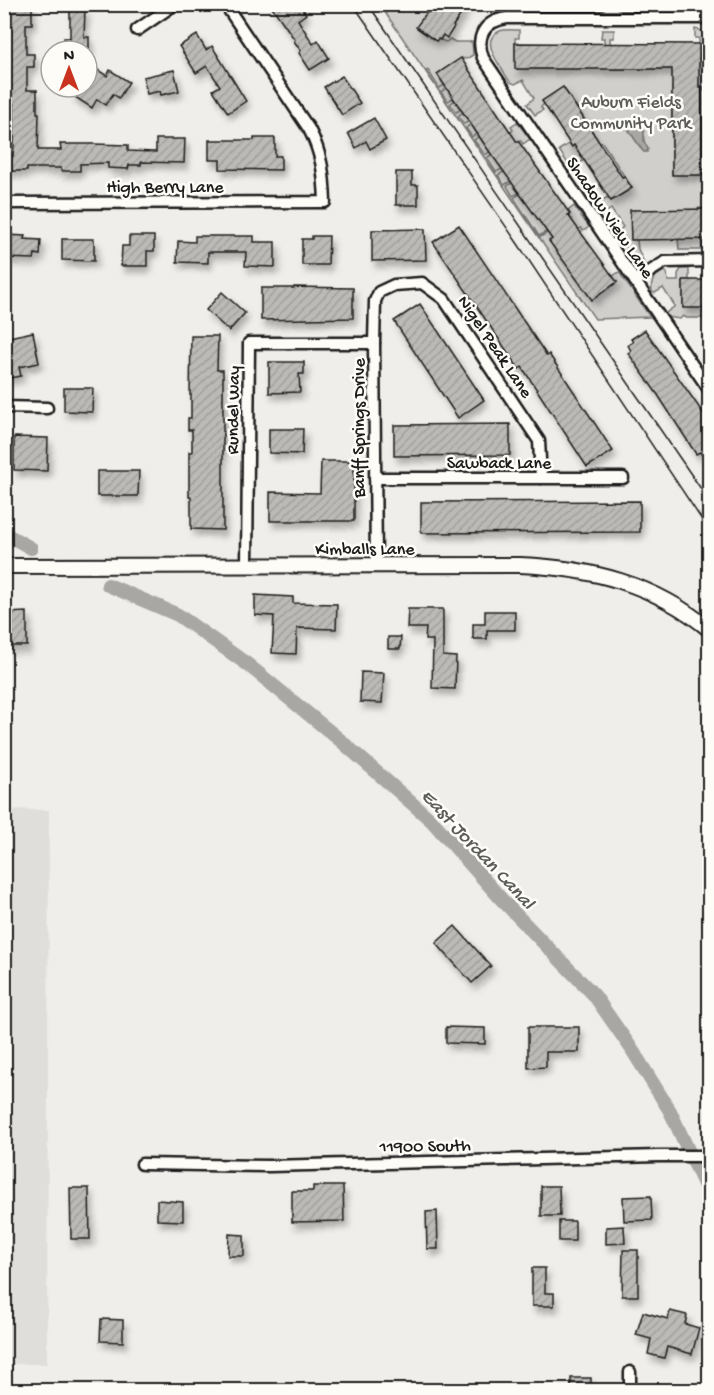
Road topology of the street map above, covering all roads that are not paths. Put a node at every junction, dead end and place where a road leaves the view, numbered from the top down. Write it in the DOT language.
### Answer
graph roads {
  1 [pos="175,4"];
  2 [pos="225,4"];
  3 [pos="710,18"];
  4 [pos="138,30"];
  5 [pos="4,203"];
  6 [pos="710,261"];
  7 [pos="635,281"];
  8 [pos="379,292"];
  9 [pos="374,343"];
  10 [pos="709,390"];
  11 [pos="4,407"];
  12 [pos="47,408"];
  13 [pos="375,478"];
  14 [pos="541,478"];
  15 [pos="623,478"];
  16 [pos="4,566"];
  17 [pos="248,566"];
  18 [pos="376,566"];
  19 [pos="710,630"];
  20 [pos="710,1156"];
  21 [pos="142,1164"];
  22 [pos="630,1372"];
  23 [pos="630,1390"];
  1 -- 4 [label="street"];
  2 -- 5 [label="street, High Berry Lane"];
  3 -- 7 [label="street, Shadow View Lane"];
  6 -- 7 [label="street"];
  7 -- 10 [label="street, Shadow View Lane"];
  8 -- 9 [label="street, Banff Springs Drive"];
  8 -- 14 [label="street, Nigel Peak Lane"];
  9 -- 13 [label="street, Banff Springs Drive"];
  9 -- 17 [label="street, Rundel Way"];
  11 -- 12 [label="street"];
  13 -- 14 [label="street, Sawback Lane"];
  13 -- 18 [label="street, Banff Springs Drive"];
  14 -- 15 [label="street, Sawback Lane"];
  16 -- 17 [label="street, Kimballs Lane"];
  17 -- 18 [label="street, Kimballs Lane"];
  18 -- 19 [label="street, Kimballs Lane"];
  20 -- 21 [label="street, 11900 South"];
  22 -- 23 [label="street"];
}
